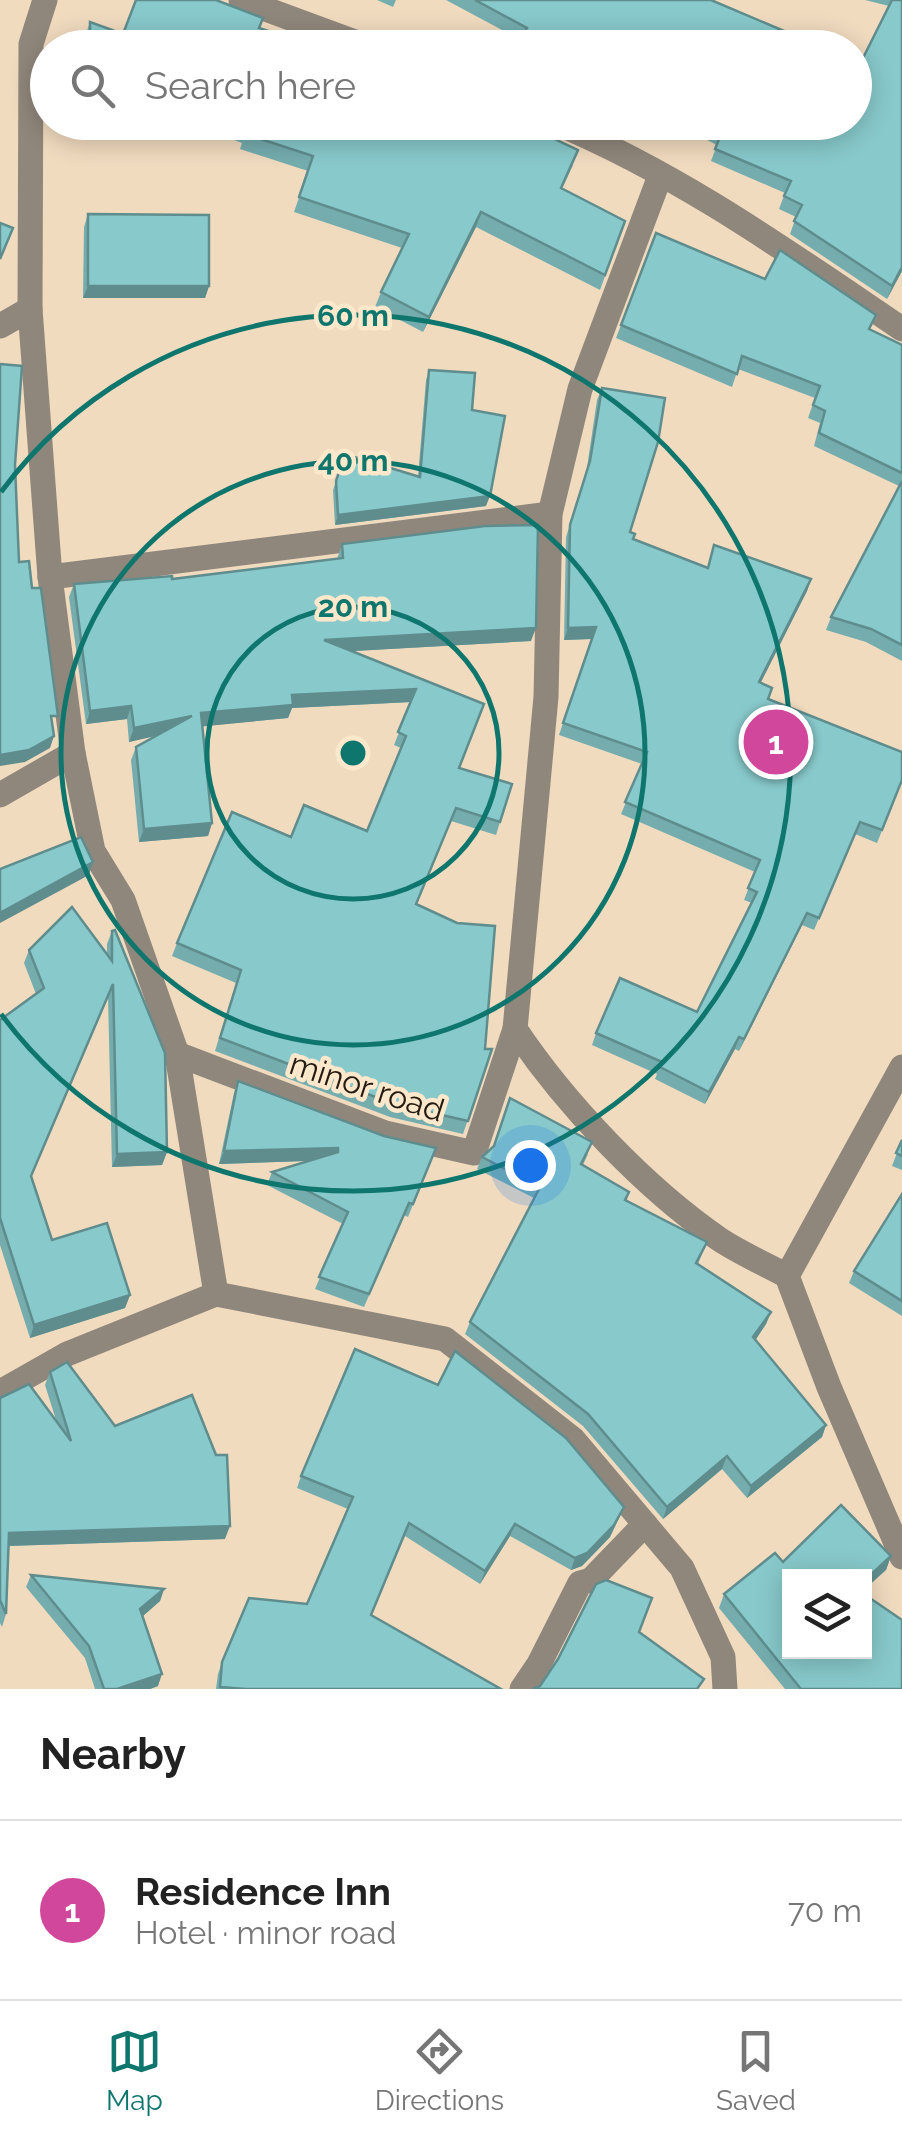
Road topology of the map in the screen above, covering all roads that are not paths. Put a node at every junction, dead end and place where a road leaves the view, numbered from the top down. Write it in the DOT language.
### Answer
graph roads {
  1 [pos="45,0"];
  2 [pos="242,0"];
  3 [pos="35,30"];
  4 [pos="323,30"];
  5 [pos="31,140"];
  6 [pos="589,140"];
  7 [pos="660,176"];
  8 [pos="30,309"];
  9 [pos="0,326"];
  10 [pos="902,329"];
  11 [pos="550,514"];
  12 [pos="50,578"];
  13 [pos="73,753"];
  14 [pos="0,795"];
  15 [pos="515,1029"];
  16 [pos="177,1054"];
  17 [pos="902,1067"];
  18 [pos="787,1276"];
  19 [pos="216,1294"];
  20 [pos="0,1392"];
  21 [pos="645,1524"];
  22 [pos="902,1556"];
  23 [pos="522,1689"];
  24 [pos="726,1689"];
  1 -- 3 [label="street"];
  2 -- 4 [label="street"];
  5 -- 8 [label="street"];
  6 -- 7 [label="street"];
  7 -- 10 [label="street"];
  7 -- 11 [label="street"];
  8 -- 9 [label="street"];
  8 -- 12 [label="street"];
  11 -- 12 [label="street"];
  11 -- 15 [label="street"];
  12 -- 13 [label="street"];
  13 -- 14 [label="street"];
  13 -- 16 [label="street"];
  15 -- 16 [label="street, minor road"];
  15 -- 18 [label="street"];
  16 -- 19 [label="street"];
  17 -- 18 [label="street"];
  18 -- 22 [label="street"];
  19 -- 20 [label="street"];
  19 -- 21 [label="street"];
  21 -- 23 [label="street"];
  21 -- 24 [label="street"];
}
